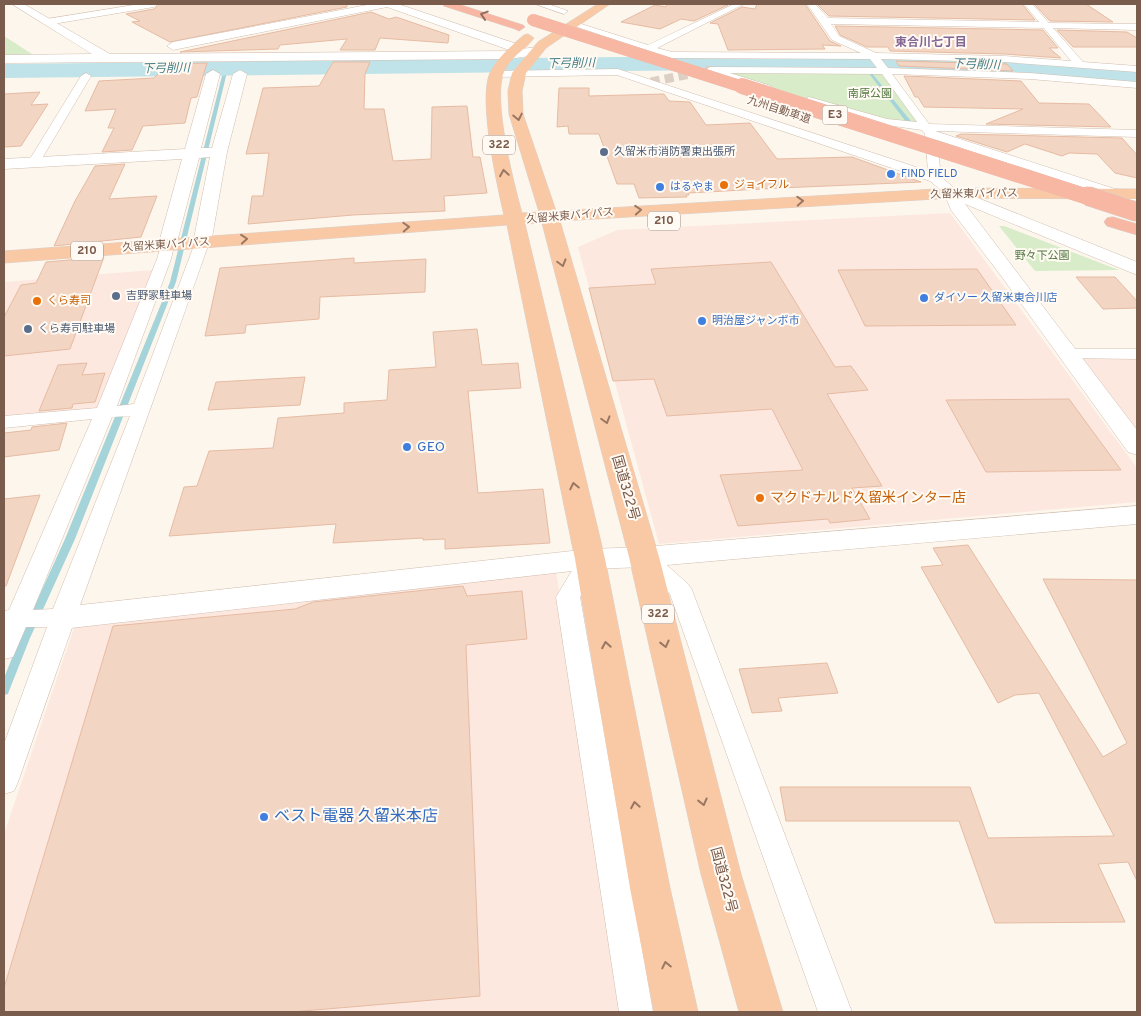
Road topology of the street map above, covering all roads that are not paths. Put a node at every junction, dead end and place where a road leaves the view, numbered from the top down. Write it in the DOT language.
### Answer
graph roads {
  1 [pos="16,4"];
  2 [pos="154,4"];
  3 [pos="388,4"];
  4 [pos="448,4"];
  5 [pos="481,4"];
  6 [pos="539,4"];
  7 [pos="605,4"];
  8 [pos="740,4"];
  9 [pos="811,4"];
  10 [pos="1028,4"];
  11 [pos="579,5"];
  12 [pos="564,11"];
  13 [pos="826,21"];
  14 [pos="47,22"];
  15 [pos="526,23"];
  16 [pos="572,24"];
  17 [pos="1046,26"];
  18 [pos="1137,27"];
  19 [pos="649,48"];
  20 [pos="872,54"];
  21 [pos="107,58"];
  22 [pos="4,59"];
  23 [pos="502,63"];
  24 [pos="527,63"];
  25 [pos="1079,64"];
  26 [pos="1137,69"];
  27 [pos="883,71"];
  28 [pos="68,76"];
  29 [pos="91,76"];
  30 [pos="1137,85"];
  31 [pos="928,131"];
  32 [pos="1137,133"];
  33 [pos="219,152"];
  34 [pos="191,154"];
  35 [pos="34,162"];
  36 [pos="4,164"];
  37 [pos="935,178"];
  38 [pos="1113,194"];
  39 [pos="1137,195"];
  40 [pos="955,200"];
  41 [pos="1137,204"];
  42 [pos="983,206"];
  43 [pos="1076,209"];
  44 [pos="1137,212"];
  45 [pos="1109,220"];
  46 [pos="550,223"];
  47 [pos="516,226"];
  48 [pos="1137,230"];
  49 [pos="197,250"];
  50 [pos="167,252"];
  51 [pos="4,257"];
  52 [pos="1137,269"];
  53 [pos="4,270"];
  54 [pos="1070,354"];
  55 [pos="1137,354"];
  56 [pos="142,409"];
  57 [pos="105,412"];
  58 [pos="4,422"];
  59 [pos="1137,447"];
  60 [pos="1137,515"];
  61 [pos="644,556"];
  62 [pos="590,559"];
  63 [pos="62,618"];
  64 [pos="11,619"];
  65 [pos="4,650"];
  66 [pos="4,782"];
  67 [pos="636,1012"];
  68 [pos="676,1012"];
  69 [pos="761,1012"];
  70 [pos="835,1012"];
  1 -- 14 [label="street"];
  2 -- 14 [label="street"];
  3 -- 21 [label="street"];
  3 -- 23 [label="street"];
  15 -- 4 [label="highway, 九州自動車道 / E3, one-way"];
  5 -- 15 [label="highway, 九州自動車道 / E3"];
  6 -- 12 [label="street"];
  7 -- 16 [label="highway"];
  8 -- 19 [label="street"];
  9 -- 13 [label="street"];
  10 -- 17 [label="street"];
  11 -- 12 [label="highway"];
  12 -- 23 [label="highway"];
  13 -- 17 [label="street"];
  13 -- 20 [label="street"];
  14 -- 21 [label="street"];
  15 -- 43 [label="highway, 九州自動車道 / E3"];
  15 -- 44 [label="highway, 九州自動車道 / E3, bridge"];
  16 -- 19 [label="street"];
  16 -- 24 [label="highway"];
  17 -- 18 [label="street"];
  17 -- 25 [label="street"];
  19 -- 20 [label="street"];
  20 -- 25 [label="street"];
  20 -- 27 [label="street"];
  21 -- 22 [label="street"];
  21 -- 23 [label="street"];
  23 -- 24 [label="street"];
  23 -- 24 [label="street"];
  47 -- 23 [label="highway, 322, one-way"];
  24 -- 37 [label="street"];
  24 -- 46 [label="highway, 国道322号 / 322, one-way"];
  25 -- 26 [label="street"];
  27 -- 30 [label="street"];
  27 -- 31 [label="street"];
  27 -- 31 [label="street"];
  28 -- 29 [label="street"];
  29 -- 35 [label="street"];
  31 -- 32 [label="street"];
  31 -- 37 [label="street"];
  31 -- 38 [label="street"];
  33 -- 34 [label="street"];
  33 -- 34 [label="street"];
  33 -- 49 [label="street"];
  34 -- 35 [label="street"];
  34 -- 50 [label="street"];
  35 -- 36 [label="street"];
  37 -- 40 [label="street"];
  38 -- 39 [label="highway, 久留米東バイパス / 210"];
  38 -- 40 [label="highway, 久留米東バイパス / 210"];
  40 -- 42 [label="street"];
  40 -- 46 [label="highway, 久留米東バイパス / 210"];
  40 -- 54 [label="street"];
  41 -- 42 [label="highway, 久留米東バイパス"];
  42 -- 52 [label="street"];
  45 -- 48 [label="highway"];
  46 -- 47 [label="highway, 久留米東バイパス / 210"];
  46 -- 61 [label="highway, 国道322号 / 322, one-way"];
  47 -- 49 [label="highway, 久留米東バイパス / 210"];
  62 -- 47 [label="highway, 322, one-way"];
  49 -- 50 [label="highway, 久留米東バイパス / 210"];
  49 -- 56 [label="street"];
  50 -- 51 [label="highway, 久留米東バイパス / 210"];
  50 -- 53 [label="highway, 久留米東バイパス / 210"];
  50 -- 57 [label="street"];
  54 -- 55 [label="street"];
  54 -- 59 [label="street"];
  56 -- 57 [label="street"];
  56 -- 63 [label="street"];
  57 -- 58 [label="street"];
  57 -- 64 [label="street"];
  60 -- 61 [label="street"];
  61 -- 62 [label="street"];
  61 -- 69 [label="highway, 国道322号 / 322, one-way"];
  61 -- 70 [label="street"];
  62 -- 63 [label="street"];
  62 -- 67 [label="street"];
  68 -- 62 [label="highway, 322, one-way"];
  63 -- 64 [label="street"];
  63 -- 66 [label="street"];
  64 -- 65 [label="street"];
}
